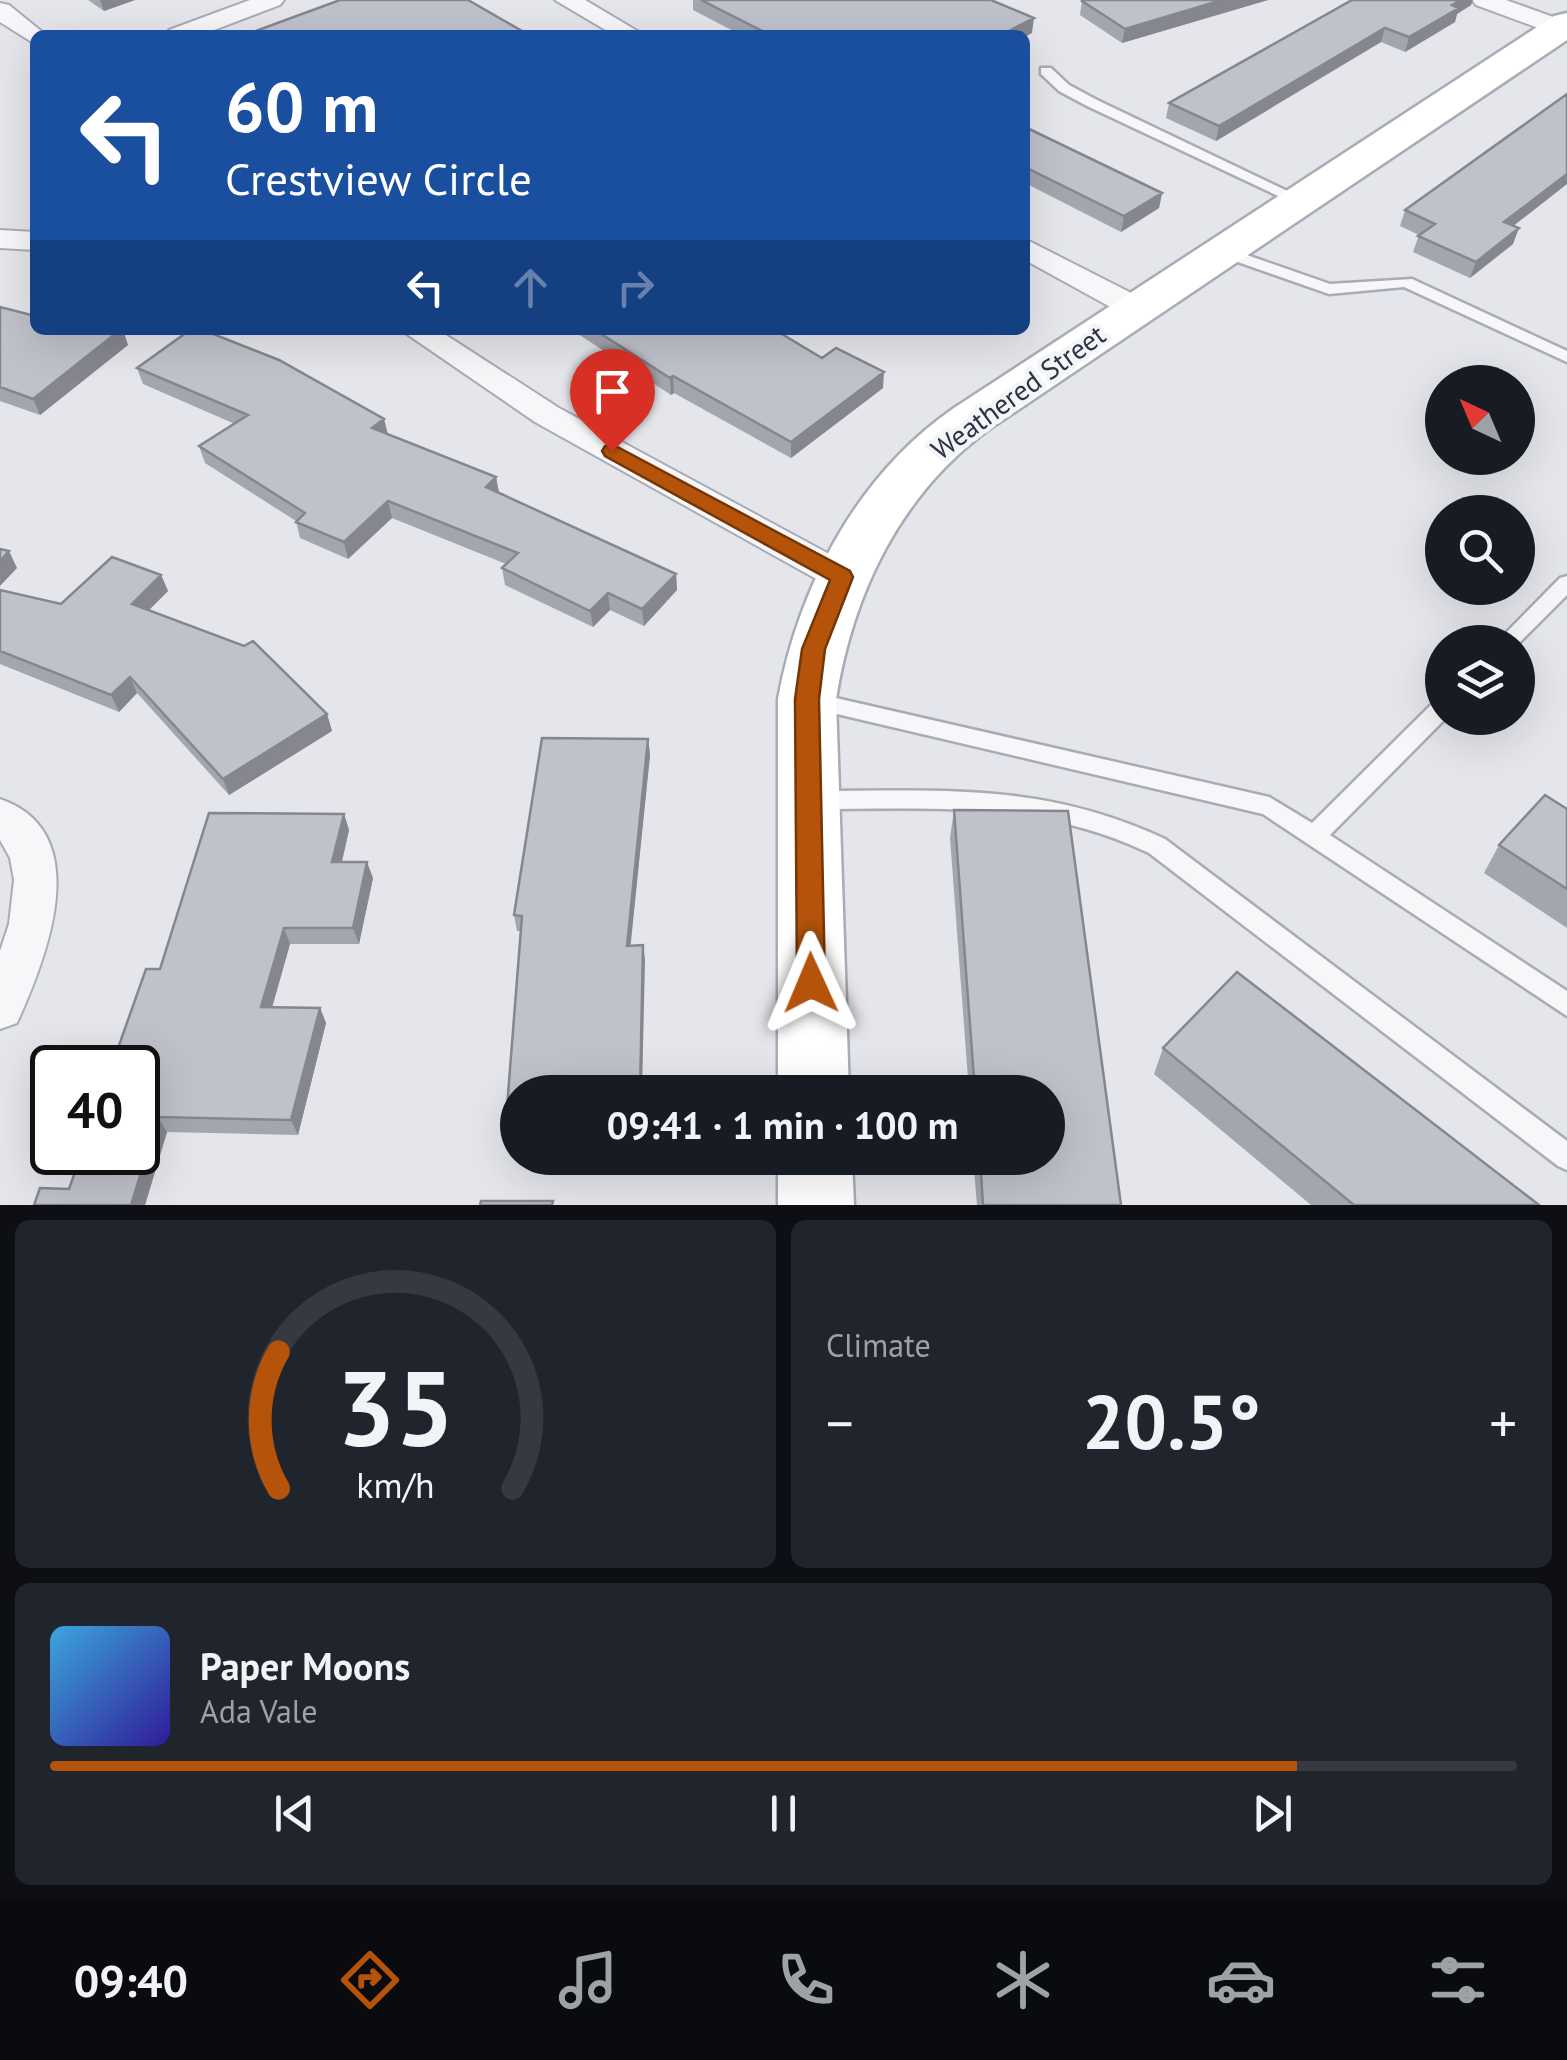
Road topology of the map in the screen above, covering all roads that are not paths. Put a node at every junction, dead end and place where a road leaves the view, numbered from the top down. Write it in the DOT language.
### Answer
graph roads {
  1 [pos="272,0"];
  2 [pos="568,0"];
  3 [pos="1484,0"];
  4 [pos="0,10"];
  5 [pos="1564,26"];
  6 [pos="191,30"];
  7 [pos="623,30"];
  8 [pos="30,32"];
  9 [pos="1046,71"];
  10 [pos="1298,200"];
  11 [pos="0,239"];
  12 [pos="30,241"];
  13 [pos="1030,251"];
  14 [pos="1222,252"];
  15 [pos="1136,308"];
  16 [pos="424,335"];
  17 [pos="1567,357"];
  18 [pos="842,577"];
  19 [pos="1567,583"];
  20 [pos="1525,625"];
  21 [pos="807,699"];
  22 [pos="1425,725"];
  23 [pos="808,800"];
  24 [pos="0,816"];
  25 [pos="1314,836"];
  26 [pos="1567,1005"];
  27 [pos="0,1008"];
  28 [pos="813,1075"];
  29 [pos="1567,1157"];
  30 [pos="815,1175"];
  31 [pos="816,1205"];
  1 -- 6 [label="street"];
  2 -- 7 [label="street"];
  3 -- 5 [label="street"];
  4 -- 8 [label="street"];
  5 -- 10 [label="street, Weathered Street"];
  9 -- 10 [label="lane"];
  10 -- 14 [label="street, Weathered Street"];
  11 -- 12 [label="street"];
  13 -- 15 [label="street"];
  14 -- 15 [label="street, Weathered Street"];
  14 -- 17 [label="lane"];
  15 -- 18 [label="street, Weathered Street"];
  16 -- 18 [label="street"];
  18 -- 21 [label="street, Weathered Street"];
  19 -- 20 [label="lane"];
  21 -- 23 [label="street, Weathered Street"];
  21 -- 25 [label="lane"];
  22 -- 25 [label="lane"];
  23 -- 28 [label="street, Weathered Street"];
  23 -- 29 [label="lane"];
  24 -- 27 [label="street"];
  25 -- 26 [label="lane"];
  30 -- 31 [label="street"];
}
